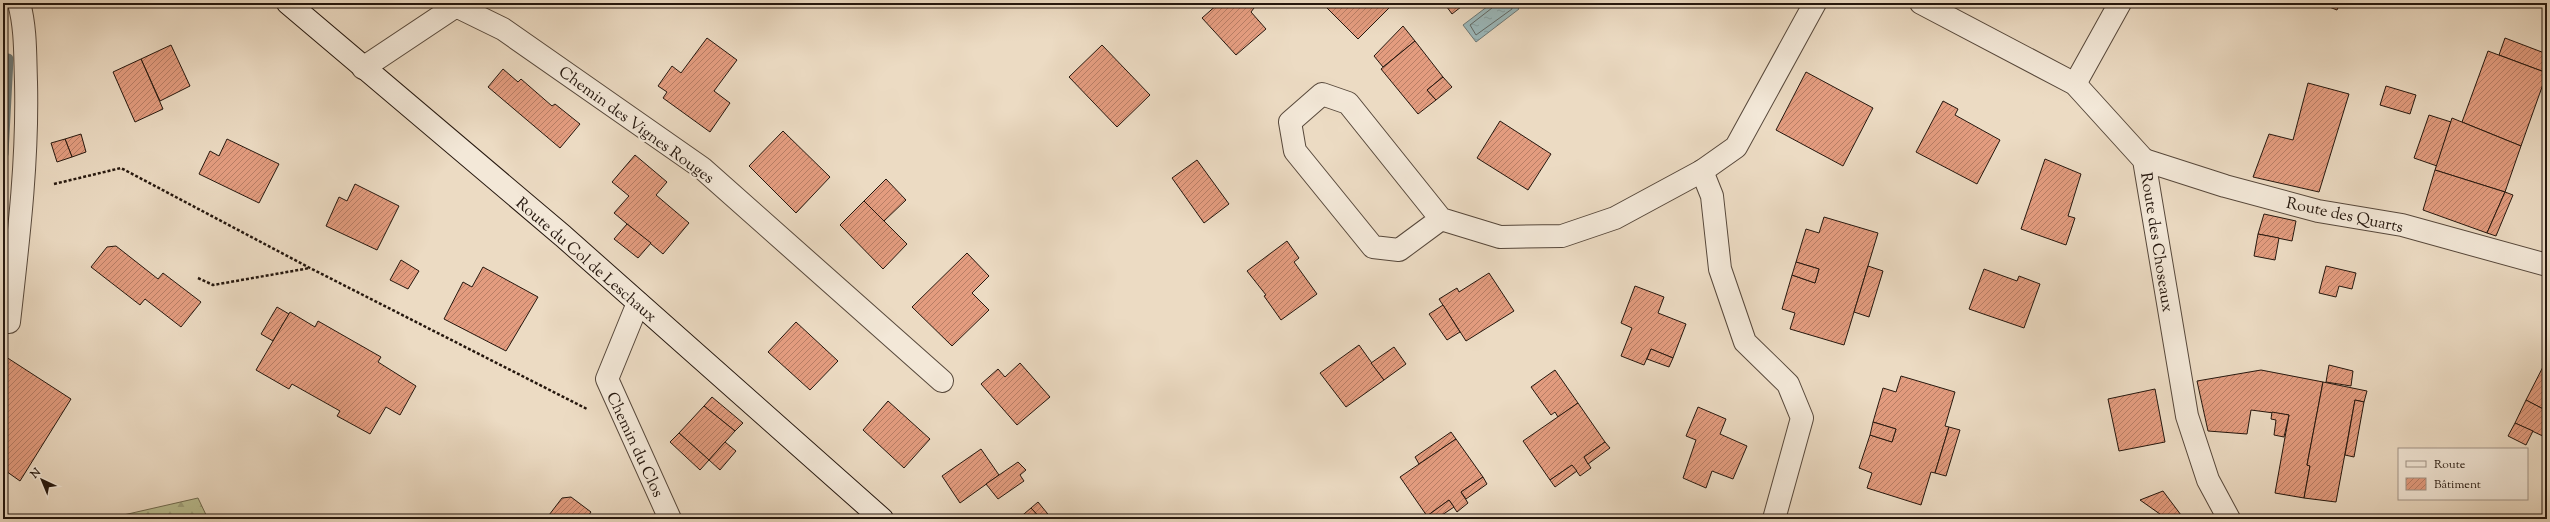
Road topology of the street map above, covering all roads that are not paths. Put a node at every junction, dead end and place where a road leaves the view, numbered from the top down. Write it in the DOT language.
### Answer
graph roads {
  1 [pos="19,3"];
  2 [pos="288,3"];
  3 [pos="1815,3"];
  4 [pos="1921,3"];
  5 [pos="2120,3"];
  6 [pos="363,68"];
  7 [pos="2075,84"];
  8 [pos="2144,160"];
  9 [pos="1702,171"];
  10 [pos="1441,219"];
  11 [pos="2547,265"];
  12 [pos="638,303"];
  13 [pos="9,322"];
  14 [pos="942,381"];
  15 [pos="670,519"];
  16 [pos="882,519"];
  17 [pos="1774,519"];
  18 [pos="2229,519"];
  1 -- 13 [label="street"];
  2 -- 6 [label="street, Route du Col de Leschaux"];
  3 -- 9 [label="street"];
  4 -- 7 [label="street, Route des Choseaux"];
  5 -- 7 [label="street"];
  6 -- 12 [label="street, Route du Col de Leschaux"];
  6 -- 14 [label="street, Chemin des Vignes Rouges"];
  7 -- 8 [label="street, Route des Choseaux"];
  8 -- 11 [label="street, Route des Quarts"];
  8 -- 18 [label="street, Route des Choseaux"];
  9 -- 10 [label="street"];
  9 -- 17 [label="street"];
  10 -- 10 [label="street"];
  12 -- 15 [label="street, Chemin du Clos"];
  12 -- 16 [label="street, Route du Col de Leschaux"];
}
